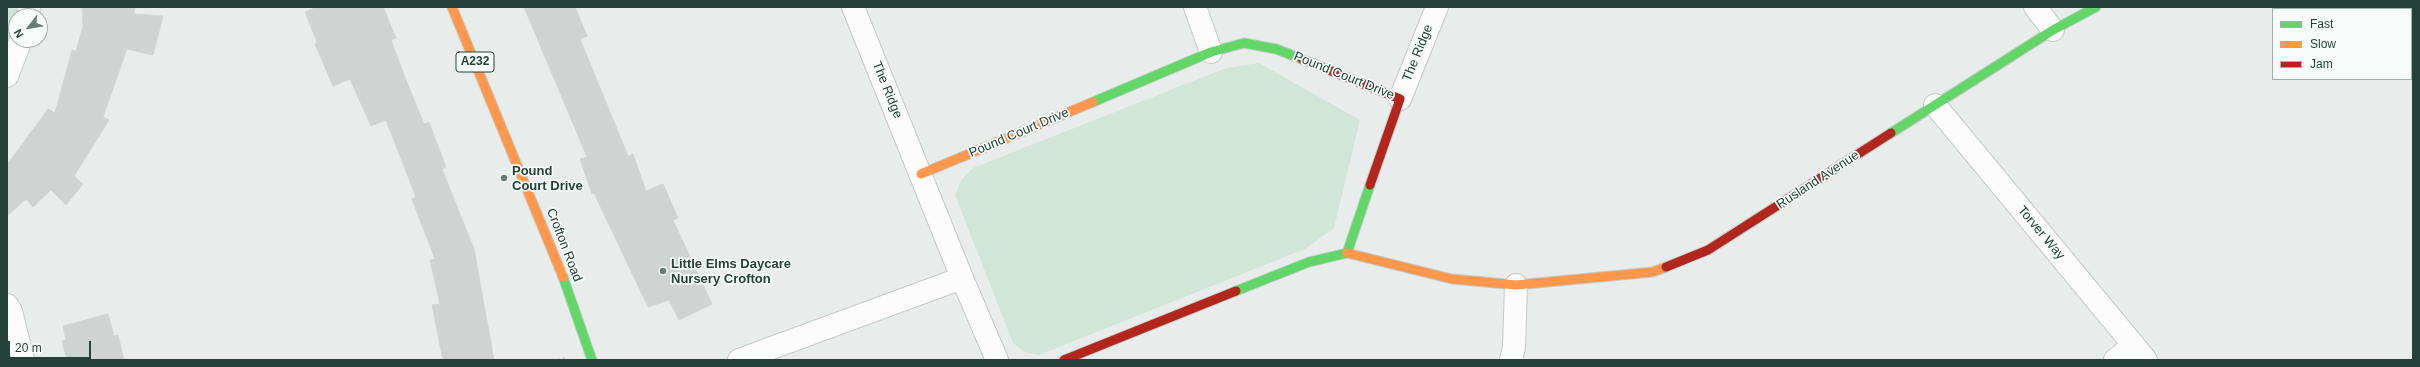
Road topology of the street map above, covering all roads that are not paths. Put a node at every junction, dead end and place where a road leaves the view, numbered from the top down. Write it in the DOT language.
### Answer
graph roads {
  1 [pos="452,7"];
  2 [pos="853,7"];
  3 [pos="1195,7"];
  4 [pos="1437,7"];
  5 [pos="2035,7"];
  6 [pos="2096,7"];
  7 [pos="2053,30"];
  8 [pos="18,48"];
  9 [pos="1211,52"];
  10 [pos="7,76"];
  11 [pos="1400,99"];
  12 [pos="1935,105"];
  13 [pos="921,174"];
  14 [pos="1347,254"];
  15 [pos="962,278"];
  16 [pos="1516,285"];
  17 [pos="7,304"];
  18 [pos="2140,353"];
  19 [pos="23,360"];
  20 [pos="592,360"];
  21 [pos="740,360"];
  22 [pos="997,360"];
  23 [pos="1064,360"];
  24 [pos="1511,360"];
  25 [pos="2115,360"];
  1 -- 20 [label="street, Crofton Road / A232"];
  2 -- 13 [label="street, The Ridge"];
  3 -- 9 [label="street"];
  4 -- 11 [label="street, The Ridge"];
  5 -- 7 [label="street"];
  6 -- 7 [label="street, Rusland Avenue"];
  7 -- 12 [label="street, Rusland Avenue"];
  8 -- 10 [label="street"];
  9 -- 11 [label="street, Pound Court Drive"];
  9 -- 13 [label="street, Pound Court Drive"];
  11 -- 14 [label="street, Pound Court Drive"];
  12 -- 16 [label="street, Rusland Avenue"];
  12 -- 18 [label="street, Torver Way"];
  13 -- 15 [label="street, The Ridge"];
  14 -- 16 [label="street, Rusland Avenue"];
  14 -- 23 [label="street"];
  15 -- 21 [label="street"];
  15 -- 22 [label="street"];
  16 -- 24 [label="street"];
  17 -- 19 [label="street"];
  18 -- 25 [label="street"];
}
